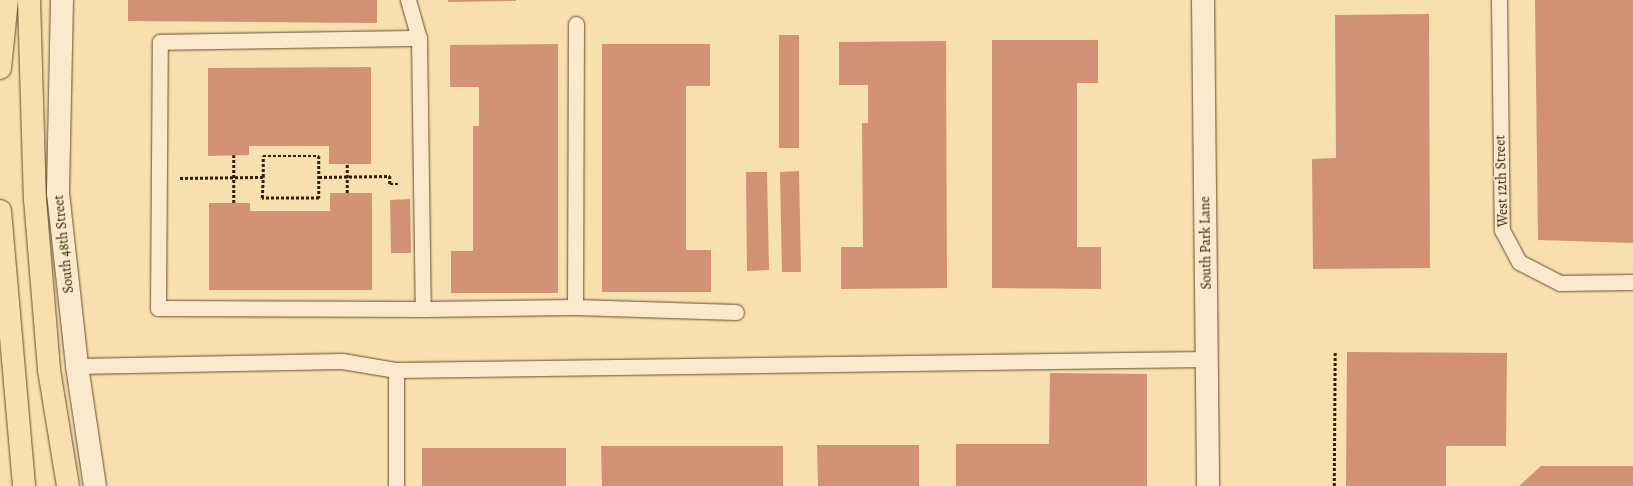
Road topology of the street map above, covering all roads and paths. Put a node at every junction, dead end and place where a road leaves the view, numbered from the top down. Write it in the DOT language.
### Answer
graph roads {
  1 [pos="8,0"];
  2 [pos="29,0"];
  3 [pos="62,0"];
  4 [pos="408,0"];
  5 [pos="1203,0"];
  6 [pos="1499,0"];
  7 [pos="576,24"];
  8 [pos="419,38"];
  9 [pos="0,68"];
  10 [pos="234,156"];
  11 [pos="347,164"];
  12 [pos="347,176"];
  13 [pos="263,177"];
  14 [pos="319,177"];
  15 [pos="200,178"];
  16 [pos="234,178"];
  17 [pos="422,184"];
  18 [pos="347,193"];
  19 [pos="234,203"];
  20 [pos="0,212"];
  21 [pos="1633,282"];
  22 [pos="575,306"];
  23 [pos="423,309"];
  24 [pos="736,312"];
  25 [pos="1335,352"];
  26 [pos="1207,359"];
  27 [pos="77,366"];
  28 [pos="396,370"];
  29 [pos="24,486"];
  30 [pos="68,486"];
  31 [pos="95,486"];
  32 [pos="396,486"];
  33 [pos="1208,486"];
  34 [pos="1334,486"];
  1 -- 9 [label="highway"];
  2 -- 30 [label="highway"];
  3 -- 27 [label="street, South 48th Street"];
  4 -- 8 [label="lane"];
  5 -- 26 [label="street, South Park Lane"];
  6 -- 21 [label="lane, West 12th Street"];
  7 -- 22 [label="lane"];
  8 -- 17 [label="lane"];
  8 -- 23 [label="lane"];
  10 -- 16 [label="path"];
  11 -- 12 [label="path"];
  12 -- 14 [label="path"];
  12 -- 17 [label="path"];
  12 -- 18 [label="path"];
  13 -- 14 [label="path"];
  13 -- 14 [label="path"];
  13 -- 16 [label="path"];
  15 -- 16 [label="path"];
  16 -- 19 [label="path"];
  17 -- 23 [label="lane"];
  20 -- 29 [label="highway"];
  22 -- 23 [label="lane"];
  22 -- 24 [label="lane"];
  25 -- 34 [label="path"];
  26 -- 28 [label="lane"];
  26 -- 33 [label="street, South Park Lane"];
  27 -- 28 [label="lane"];
  27 -- 31 [label="street, South 48th Street"];
  28 -- 32 [label="lane"];
}
